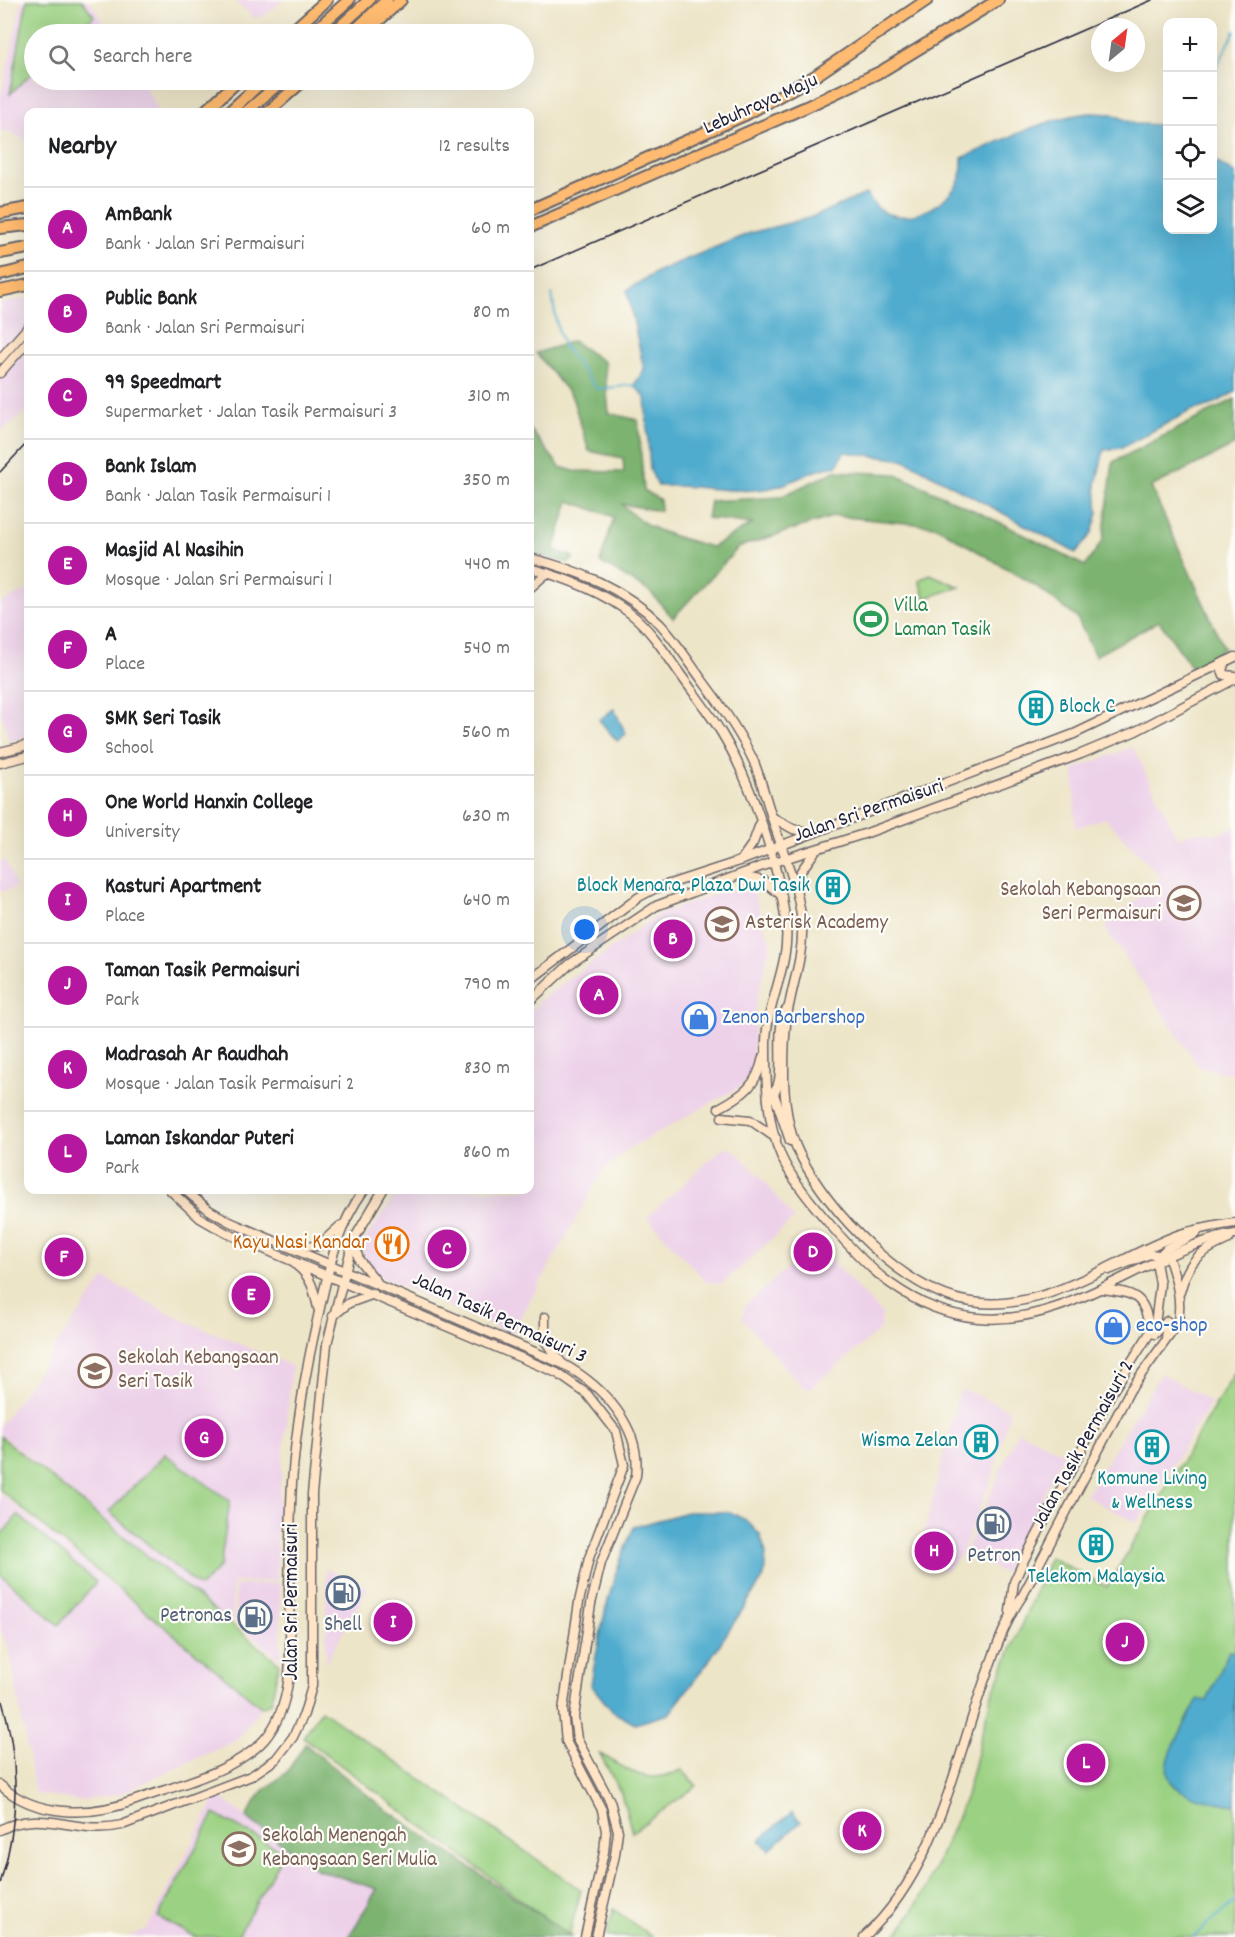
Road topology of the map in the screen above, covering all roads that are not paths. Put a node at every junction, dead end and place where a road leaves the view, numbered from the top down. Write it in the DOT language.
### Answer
graph roads {
  1 [pos="327,0"];
  2 [pos="349,0"];
  3 [pos="369,0"];
  4 [pos="387,0"];
  5 [pos="401,0"];
  6 [pos="927,0"];
  7 [pos="998,0"];
  8 [pos="300,24"];
  9 [pos="322,24"];
  10 [pos="343,24"];
  11 [pos="365,24"];
  12 [pos="369,24"];
  13 [pos="228,90"];
  14 [pos="253,90"];
  15 [pos="271,90"];
  16 [pos="293,90"];
  17 [pos="208,108"];
  18 [pos="233,108"];
  19 [pos="251,108"];
  20 [pos="272,108"];
  21 [pos="534,208"];
  22 [pos="24,209"];
  23 [pos="1,212"];
  24 [pos="24,225"];
  25 [pos="534,225"];
  26 [pos="0,228"];
  27 [pos="24,249"];
  28 [pos="0,253"];
  29 [pos="24,269"];
  30 [pos="0,275"];
  31 [pos="24,286"];
  32 [pos="0,291"];
  33 [pos="24,334"];
  34 [pos="24,343"];
  35 [pos="17,347"];
  36 [pos="0,359"];
  37 [pos="0,373"];
  38 [pos="534,562"];
  39 [pos="534,564"];
  40 [pos="547,573"];
  41 [pos="534,584"];
  42 [pos="1235,657"];
  43 [pos="1225,662"];
  44 [pos="1235,678"];
  45 [pos="24,745"];
  46 [pos="0,752"];
  47 [pos="24,757"];
  48 [pos="18,758"];
  49 [pos="24,759"];
  50 [pos="0,763"];
  51 [pos="771,816"];
  52 [pos="760,823"];
  53 [pos="812,833"];
  54 [pos="781,845"];
  55 [pos="769,849"];
  56 [pos="816,851"];
  57 [pos="785,859"];
  58 [pos="740,861"];
  59 [pos="773,863"];
  60 [pos="738,876"];
  61 [pos="796,892"];
  62 [pos="782,896"];
  63 [pos="534,977"];
  64 [pos="534,997"];
  65 [pos="789,1004"];
  66 [pos="766,1038"];
  67 [pos="770,1094"];
  68 [pos="719,1108"];
  69 [pos="722,1117"];
  70 [pos="777,1138"];
  71 [pos="798,1151"];
  72 [pos="174,1194"];
  73 [pos="190,1194"];
  74 [pos="362,1194"];
  75 [pos="381,1194"];
  76 [pos="345,1221"];
  77 [pos="230,1222"];
  78 [pos="1235,1222"];
  79 [pos="1209,1226"];
  80 [pos="226,1233"];
  81 [pos="1235,1235"];
  82 [pos="353,1241"];
  83 [pos="289,1246"];
  84 [pos="285,1258"];
  85 [pos="1161,1258"];
  86 [pos="329,1263"];
  87 [pos="344,1269"];
  88 [pos="1098,1272"];
  89 [pos="327,1274"];
  90 [pos="342,1280"];
  91 [pos="379,1284"];
  92 [pos="1099,1289"];
  93 [pos="375,1294"];
  94 [pos="1179,1297"];
  95 [pos="319,1311"];
  96 [pos="333,1316"];
  97 [pos="545,1317"];
  98 [pos="1150,1334"];
  99 [pos="1165,1344"];
  100 [pos="563,1364"];
  101 [pos="1124,1373"];
  102 [pos="1009,1615"];
  103 [pos="242,1758"];
  104 [pos="251,1776"];
  105 [pos="0,1785"];
  106 [pos="0,1830"];
  107 [pos="597,1936"];
  108 [pos="585,1937"];
  109 [pos="864,1937"];
  1 -- 8 [label="highway"];
  2 -- 9 [label="highway"];
  3 -- 10 [label="highway"];
  4 -- 11 [label="highway"];
  5 -- 12 [label="highway"];
  6 -- 21 [label="highway, Lebuhraya Maju"];
  7 -- 25 [label="highway, Lebuhraya Maju"];
  13 -- 17 [label="highway"];
  14 -- 18 [label="highway"];
  15 -- 19 [label="highway"];
  16 -- 20 [label="highway"];
  22 -- 23 [label="highway"];
  24 -- 26 [label="highway"];
  27 -- 28 [label="highway"];
  29 -- 30 [label="highway"];
  31 -- 32 [label="highway"];
  33 -- 35 [label="street"];
  34 -- 35 [label="street"];
  35 -- 36 [label="street"];
  35 -- 37 [label="street"];
  38 -- 51 [label="street"];
  39 -- 40 [label="street"];
  40 -- 41 [label="street"];
  40 -- 52 [label="street"];
  42 -- 43 [label="street, Jalan Sri Permaisuri"];
  43 -- 44 [label="street"];
  43 -- 53 [label="street, Jalan Sri Permaisuri"];
  44 -- 56 [label="street, Jalan Sri Permaisuri"];
  45 -- 46 [label="street"];
  47 -- 48 [label="street"];
  48 -- 49 [label="street"];
  48 -- 50 [label="street"];
  51 -- 53 [label="street"];
  51 -- 54 [label="street"];
  52 -- 55 [label="street"];
  52 -- 58 [label="street"];
  53 -- 54 [label="street, Jalan Sri Permaisuri"];
  54 -- 55 [label="street, Jalan Sri Permaisuri"];
  54 -- 57 [label="street"];
  55 -- 58 [label="street, Jalan Sri Permaisuri"];
  55 -- 59 [label="street"];
  56 -- 57 [label="street, Jalan Sri Permaisuri"];
  56 -- 61 [label="street"];
  57 -- 59 [label="street, Jalan Sri Permaisuri"];
  57 -- 61 [label="street"];
  58 -- 63 [label="street, Jalan Sri Permaisuri"];
  59 -- 60 [label="street, Jalan Sri Permaisuri"];
  59 -- 62 [label="street"];
  60 -- 62 [label="street"];
  60 -- 64 [label="street, Jalan Sri Permaisuri"];
  61 -- 65 [label="street"];
  62 -- 66 [label="street"];
  65 -- 67 [label="street"];
  65 -- 71 [label="street"];
  66 -- 67 [label="street"];
  66 -- 68 [label="street"];
  67 -- 70 [label="street"];
  67 -- 71 [label="street"];
  69 -- 70 [label="street"];
  70 -- 92 [label="street"];
  71 -- 88 [label="street"];
  72 -- 80 [label="street"];
  73 -- 77 [label="street, Jalan Tasik Permaisuri 3"];
  74 -- 76 [label="street, Jalan Sri Permaisuri"];
  75 -- 82 [label="street, Jalan Sri Permaisuri"];
  76 -- 83 [label="street"];
  76 -- 86 [label="street, Jalan Sri Permaisuri"];
  77 -- 80 [label="street"];
  77 -- 83 [label="street, Jalan Tasik Permaisuri 3"];
  78 -- 79 [label="street"];
  79 -- 85 [label="street"];
  79 -- 88 [label="street"];
  80 -- 84 [label="street"];
  81 -- 85 [label="street"];
  81 -- 94 [label="street"];
  82 -- 87 [label="street, Jalan Sri Permaisuri"];
  82 -- 91 [label="street"];
  83 -- 86 [label="street, Jalan Tasik Permaisuri 3"];
  84 -- 89 [label="street, Jalan Tasik Permaisuri 3"];
  84 -- 95 [label="street"];
  85 -- 88 [label="street"];
  85 -- 92 [label="street"];
  85 -- 94 [label="street, Jalan Tasik Permaisuri 2"];
  85 -- 98 [label="street, Jalan Tasik Permaisuri 2"];
  86 -- 87 [label="street, Jalan Tasik Permaisuri 3"];
  86 -- 89 [label="street, Jalan Sri Permaisuri"];
  87 -- 90 [label="street, Jalan Sri Permaisuri"];
  87 -- 91 [label="street, Jalan Tasik Permaisuri 3"];
  89 -- 90 [label="street, Jalan Tasik Permaisuri 3"];
  89 -- 95 [label="street, Jalan Sri Permaisuri"];
  90 -- 93 [label="street, Jalan Tasik Permaisuri 3"];
  90 -- 96 [label="street, Jalan Sri Permaisuri"];
  91 -- 100 [label="street, Jalan Tasik Permaisuri 3"];
  92 -- 98 [label="street"];
  93 -- 96 [label="street"];
  93 -- 108 [label="street, Jalan Tasik Permaisuri 3"];
  94 -- 99 [label="street, Jalan Tasik Permaisuri 2"];
  95 -- 103 [label="street, Jalan Sri Permaisuri"];
  96 -- 104 [label="street, Jalan Sri Permaisuri"];
  97 -- 100 [label="street"];
  98 -- 101 [label="street, Jalan Tasik Permaisuri 2"];
  99 -- 101 [label="street"];
  99 -- 102 [label="street, Jalan Tasik Permaisuri 2"];
  100 -- 107 [label="street, Jalan Tasik Permaisuri 3"];
  101 -- 102 [label="street, Jalan Tasik Permaisuri 2"];
  102 -- 109 [label="street, Jalan Tasik Permaisuri 2"];
  103 -- 104 [label="street"];
  103 -- 105 [label="street, Jalan Sri Permaisuri"];
  104 -- 106 [label="street, Jalan Sri Permaisuri"];
}
